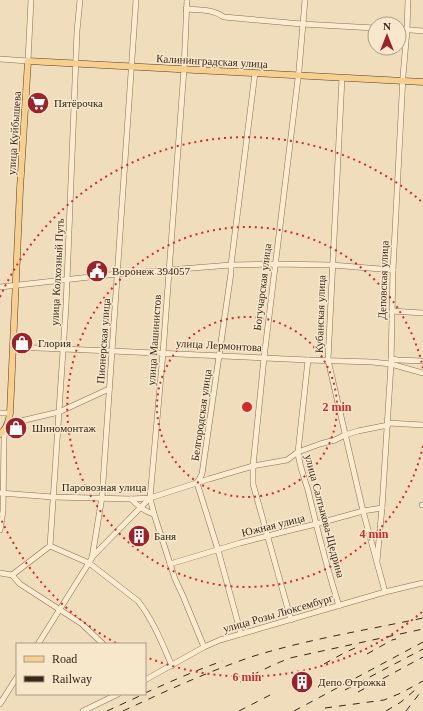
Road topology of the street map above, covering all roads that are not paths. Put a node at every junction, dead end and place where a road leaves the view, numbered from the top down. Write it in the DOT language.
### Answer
graph roads {
  1 [pos="31,0"];
  2 [pos="80,0"];
  3 [pos="136,0"];
  4 [pos="187,0"];
  5 [pos="305,0"];
  6 [pos="408,0"];
  7 [pos="186,9"];
  8 [pos="302,24"];
  9 [pos="367,28"];
  10 [pos="407,30"];
  11 [pos="423,31"];
  12 [pos="405,56"];
  13 [pos="0,58"];
  14 [pos="28,61"];
  15 [pos="76,63"];
  16 [pos="132,66"];
  17 [pos="184,69"];
  18 [pos="255,74"];
  19 [pos="298,75"];
  20 [pos="342,78"];
  21 [pos="403,81"];
  22 [pos="423,82"];
  23 [pos="275,264"];
  24 [pos="231,265"];
  25 [pos="332,265"];
  26 [pos="169,270"];
  27 [pos="393,270"];
  28 [pos="117,274"];
  29 [pos="66,280"];
  30 [pos="16,286"];
  31 [pos="0,287"];
  32 [pos="392,311"];
  33 [pos="423,313"];
  34 [pos="14,347"];
  35 [pos="63,349"];
  36 [pos="112,351"];
  37 [pos="163,353"];
  38 [pos="220,355"];
  39 [pos="264,358"];
  40 [pos="308,360"];
  41 [pos="328,360"];
  42 [pos="423,361"];
  43 [pos="391,362"];
  44 [pos="423,373"];
  45 [pos="109,389"];
  46 [pos="59,412"];
  47 [pos="0,413"];
  48 [pos="10,413"];
  49 [pos="388,424"];
  50 [pos="423,425"];
  51 [pos="3,432"];
  52 [pos="345,435"];
  53 [pos="298,452"];
  54 [pos="253,466"];
  55 [pos="2,473"];
  56 [pos="202,474"];
  57 [pos="209,479"];
  58 [pos="197,483"];
  59 [pos="2,493"];
  60 [pos="53,497"];
  61 [pos="102,498"];
  62 [pos="150,498"];
  63 [pos="131,499"];
  64 [pos="140,508"];
  65 [pos="382,508"];
  66 [pos="363,512"];
  67 [pos="154,514"];
  68 [pos="316,524"];
  69 [pos="0,530"];
  70 [pos="268,536"];
  71 [pos="50,546"];
  72 [pos="218,550"];
  73 [pos="90,560"];
  74 [pos="376,561"];
  75 [pos="170,564"];
  76 [pos="0,573"];
  77 [pos="12,575"];
  78 [pos="423,582"];
  79 [pos="385,592"];
  80 [pos="339,606"];
  81 [pos="60,609"];
  82 [pos="291,620"];
  83 [pos="241,634"];
  84 [pos="39,643"];
  85 [pos="102,643"];
  86 [pos="204,647"];
  87 [pos="172,666"];
  88 [pos="16,679"];
  89 [pos="146,679"];
  90 [pos="116,695"];
  91 [pos="0,704"];
  92 [pos="83,711"];
  1 -- 14 [label="street, улица Куйбышева"];
  2 -- 15 [label="street, улица Колхозный Путь"];
  3 -- 16 [label="street, Пионерская улица"];
  4 -- 7 [label="street, улица Машинистов"];
  5 -- 8 [label="street, Богучарская улица"];
  6 -- 10 [label="street, Деповская улица"];
  7 -- 8 [label="street"];
  7 -- 17 [label="street, улица Машинистов"];
  8 -- 9 [label="street"];
  8 -- 19 [label="street, Богучарская улица"];
  10 -- 11 [label="street"];
  12 -- 21 [label="street, Деповская улица"];
  13 -- 14 [label="street, Калининградская улица"];
  14 -- 15 [label="main road, Калининградская улица"];
  14 -- 30 [label="main road, улица Куйбышева"];
  15 -- 16 [label="main road, Калининградская улица"];
  15 -- 29 [label="street, улица Колхозный Путь"];
  16 -- 17 [label="main road, Калининградская улица"];
  16 -- 28 [label="street, Пионерская улица"];
  17 -- 18 [label="main road, Калининградская улица"];
  17 -- 26 [label="street, улица Машинистов"];
  18 -- 19 [label="main road, Калининградская улица"];
  18 -- 24 [label="street, Белгородская улица"];
  19 -- 20 [label="main road, Калининградская улица"];
  19 -- 23 [label="street, Богучарская улица"];
  20 -- 21 [label="main road, Калининградская улица"];
  20 -- 25 [label="street, Кубанская улица"];
  21 -- 22 [label="main road, Калининградская улица"];
  21 -- 27 [label="street, Деповская улица"];
  23 -- 24 [label="street"];
  23 -- 25 [label="street"];
  23 -- 39 [label="street, Богучарская улица"];
  24 -- 26 [label="street"];
  24 -- 38 [label="street, Белгородская улица"];
  25 -- 27 [label="street"];
  25 -- 41 [label="street, Кубанская улица"];
  26 -- 28 [label="street"];
  26 -- 37 [label="street, улица Машинистов"];
  27 -- 32 [label="street, Деповская улица"];
  28 -- 29 [label="street"];
  28 -- 36 [label="street, Пионерская улица"];
  29 -- 30 [label="street"];
  29 -- 35 [label="street, улица Колхозный Путь"];
  30 -- 31 [label="street"];
  30 -- 34 [label="main road, улица Куйбышева"];
  32 -- 33 [label="street"];
  32 -- 43 [label="street, Деповская улица"];
  34 -- 35 [label="street, улица Лермонтова"];
  34 -- 48 [label="main road, улица Куйбышева"];
  35 -- 36 [label="street, улица Лермонтова"];
  35 -- 46 [label="street, улица Колхозный Путь"];
  36 -- 37 [label="street, улица Лермонтова"];
  36 -- 45 [label="street, Пионерская улица"];
  37 -- 38 [label="street, улица Лермонтова"];
  37 -- 62 [label="street, улица Машинистов"];
  38 -- 39 [label="street, улица Лермонтова"];
  38 -- 56 [label="street, Белгородская улица"];
  39 -- 40 [label="street, улица Лермонтова"];
  39 -- 54 [label="street, Богучарская улица"];
  40 -- 41 [label="street, улица Лермонтова"];
  40 -- 53 [label="street, улица Салтыкова-Щедрина"];
  41 -- 43 [label="street, улица Лермонтова"];
  41 -- 52 [label="street, Кубанская улица"];
  42 -- 43 [label="street"];
  43 -- 44 [label="street, улица Лермонтова"];
  43 -- 49 [label="street, Деповская улица"];
  45 -- 46 [label="street"];
  45 -- 61 [label="street, Пионерская улица"];
  46 -- 51 [label="street"];
  46 -- 60 [label="street, улица Колхозный Путь"];
  47 -- 48 [label="street"];
  48 -- 51 [label="main road, улица Куйбышева"];
  49 -- 50 [label="street, Паровозная улица"];
  49 -- 52 [label="street, Паровозная улица"];
  49 -- 65 [label="street, Деповская улица"];
  51 -- 55 [label="street, улица Куйбышева"];
  52 -- 53 [label="street, Паровозная улица"];
  52 -- 66 [label="street, Кубанская улица"];
  53 -- 54 [label="street, Паровозная улица"];
  53 -- 68 [label="street, улица Салтыкова-Щедрина"];
  54 -- 57 [label="street, Паровозная улица"];
  54 -- 70 [label="street, Богучарская улица"];
  55 -- 59 [label="street, улица Куйбышева"];
  56 -- 57 [label="street"];
  56 -- 58 [label="street, Белгородская улица"];
  57 -- 58 [label="street, Паровозная улица"];
  58 -- 62 [label="street, Паровозная улица"];
  58 -- 72 [label="street"];
  59 -- 60 [label="street, Паровозная улица"];
  59 -- 69 [label="street, улица Куйбышева"];
  60 -- 61 [label="street, Паровозная улица"];
  60 -- 71 [label="street, улица Колхозный Путь"];
  61 -- 63 [label="street, Паровозная улица"];
  61 -- 73 [label="street, Пионерская улица"];
  62 -- 63 [label="street, Паровозная улица"];
  62 -- 64 [label="street"];
  62 -- 67 [label="street, улица Машинистов"];
  63 -- 64 [label="street"];
  64 -- 67 [label="street"];
  64 -- 73 [label="street"];
  65 -- 66 [label="street, Южная улица"];
  65 -- 74 [label="street, Деповская улица"];
  66 -- 68 [label="street, Южная улица"];
  66 -- 74 [label="street, Кубанская улица"];
  67 -- 75 [label="street, улица Машинистов"];
  68 -- 70 [label="street, Южная улица"];
  68 -- 80 [label="street, улица Салтыкова-Щедрина"];
  70 -- 72 [label="street, Южная улица"];
  70 -- 82 [label="street, Богучарская улица"];
  71 -- 73 [label="street"];
  71 -- 77 [label="street"];
  72 -- 75 [label="street, Южная улица"];
  72 -- 83 [label="street"];
  73 -- 81 [label="street, Пионерская улица"];
  73 -- 87 [label="street"];
  74 -- 79 [label="street, Кубанская улица"];
  75 -- 86 [label="street, улица Машинистов"];
  76 -- 77 [label="street"];
  77 -- 81 [label="street"];
  78 -- 79 [label="street, улица Розы Люксембург"];
  79 -- 80 [label="street, улица Розы Люксембург"];
  80 -- 82 [label="street, улица Розы Люксембург"];
  81 -- 84 [label="street, Пионерская улица"];
  81 -- 85 [label="street"];
  82 -- 83 [label="street, улица Розы Люксембург"];
  83 -- 86 [label="street, улица Розы Люксембург"];
  86 -- 87 [label="street, улица Розы Люксембург"];
  87 -- 89 [label="street, улица Розы Люксембург"];
  88 -- 91 [label="street"];
  90 -- 92 [label="street"];
}
